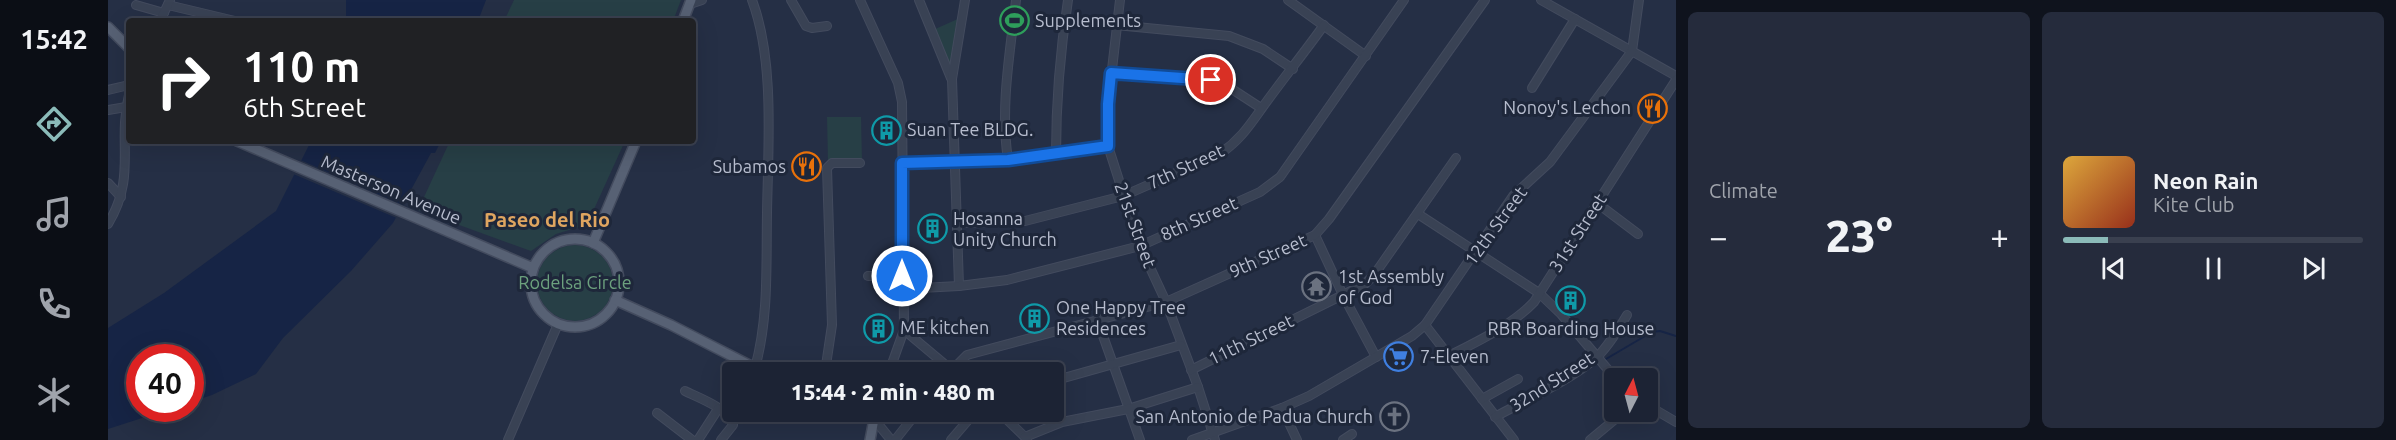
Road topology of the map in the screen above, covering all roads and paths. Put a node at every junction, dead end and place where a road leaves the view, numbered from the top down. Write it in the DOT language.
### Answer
graph roads {
  1 [pos="702,0"];
  2 [pos="752,0"];
  3 [pos="791,0"];
  4 [pos="860,0"];
  5 [pos="919,0"];
  6 [pos="965,0"];
  7 [pos="1016,0"];
  8 [pos="1068,0"];
  9 [pos="1120,0"];
  10 [pos="1288,0"];
  11 [pos="1404,0"];
  12 [pos="1485,0"];
  13 [pos="1541,0"];
  14 [pos="1639,0"];
  15 [pos="169,2"];
  16 [pos="690,2"];
  17 [pos="136,5"];
  18 [pos="162,17"];
  19 [pos="225,18"];
  20 [pos="685,18"];
  21 [pos="1575,19"];
  22 [pos="1116,24"];
  23 [pos="1324,25"];
  24 [pos="827,26"];
  25 [pos="108,27"];
  26 [pos="126,44"];
  27 [pos="1632,51"];
  28 [pos="1366,56"];
  29 [pos="1293,69"];
  30 [pos="1111,73"];
  31 [pos="1676,78"];
  32 [pos="952,79"];
  33 [pos="126,86"];
  34 [pos="1532,88"];
  35 [pos="108,90"];
  36 [pos="126,107"];
  37 [pos="1261,108"];
  38 [pos="108,110"];
  39 [pos="244,144"];
  40 [pos="635,144"];
  41 [pos="1108,146"];
  42 [pos="1056,155"];
  43 [pos="1456,158"];
  44 [pos="1008,160"];
  45 [pos="954,162"];
  46 [pos="860,163"];
  47 [pos="902,163"];
  48 [pos="108,183"];
  49 [pos="1123,196"];
  50 [pos="121,197"];
  51 [pos="1597,203"];
  52 [pos="1418,214"];
  53 [pos="957,223"];
  54 [pos="108,224"];
  55 [pos="1638,234"];
  56 [pos="1314,235"];
  57 [pos="593,243"];
  58 [pos="1140,246"];
  59 [pos="1477,251"];
  60 [pos="533,268"];
  61 [pos="868,276"];
  62 [pos="902,276"];
  63 [pos="959,286"];
  64 [pos="902,289"];
  65 [pos="1539,293"];
  66 [pos="1343,295"];
  67 [pos="615,300"];
  68 [pos="1166,302"];
  69 [pos="1627,315"];
  70 [pos="1097,319"];
  71 [pos="558,324"];
  72 [pos="1425,325"];
  73 [pos="904,330"];
  74 [pos="1181,345"];
  75 [pos="1449,356"];
  76 [pos="1376,357"];
  77 [pos="1596,357"];
  78 [pos="743,362"];
  79 [pos="760,362"];
  80 [pos="826,362"];
  81 [pos="893,362"];
  82 [pos="941,362"];
  83 [pos="961,362"];
  84 [pos="1112,365"];
  85 [pos="1606,368"];
  86 [pos="1191,370"];
  87 [pos="1064,378"];
  88 [pos="1518,379"];
  89 [pos="1198,387"];
  90 [pos="685,391"];
  91 [pos="1482,399"];
  92 [pos="1282,408"];
  93 [pos="718,409"];
  94 [pos="1128,409"];
  95 [pos="1658,411"];
  96 [pos="657,414"];
  97 [pos="1495,417"];
  98 [pos="874,422"];
  99 [pos="879,422"];
  100 [pos="909,422"];
  101 [pos="967,422"];
  102 [pos="1009,422"];
  103 [pos="1612,422"];
  104 [pos="1676,422"];
  105 [pos="1352,434"];
  106 [pos="1024,436"];
  107 [pos="1214,437"];
  108 [pos="508,440"];
  109 [pos="692,440"];
  110 [pos="698,440"];
  111 [pos="721,440"];
  112 [pos="870,440"];
  113 [pos="891,440"];
  114 [pos="895,440"];
  115 [pos="951,440"];
  116 [pos="1012,440"];
  117 [pos="1140,440"];
  118 [pos="1192,440"];
  119 [pos="1297,440"];
  120 [pos="1343,440"];
  121 [pos="1514,440"];
  122 [pos="1590,440"];
  1 -- 16 [label="street"];
  2 -- 79 [label="street"];
  3 -- 24 [label="street"];
  4 -- 47 [label="street"];
  5 -- 32 [label="street"];
  6 -- 32 [label="street"];
  7 -- 44 [label="street"];
  8 -- 42 [label="street"];
  9 -- 22 [label="street, 21st Street"];
  10 -- 23 [label="street"];
  11 -- 28 [label="street, 8th Street"];
  12 -- 56 [label="street, 9th Street"];
  13 -- 21 [label="street"];
  14 -- 27 [label="street, 12th Street"];
  15 -- 18 [label="street"];
  15 -- 19 [label="street"];
  16 -- 20 [label="main road"];
  17 -- 18 [label="street"];
  21 -- 27 [label="street"];
  21 -- 34 [label="street"];
  22 -- 29 [label="street"];
  22 -- 30 [label="street, 21st Street"];
  23 -- 28 [label="street"];
  23 -- 29 [label="street, 7th Street"];
  25 -- 26 [label="main road"];
  27 -- 31 [label="street"];
  27 -- 59 [label="street, 12th Street"];
  28 -- 58 [label="street, 8th Street"];
  29 -- 37 [label="street, 7th Street"];
  30 -- 37 [label="street"];
  30 -- 41 [label="street, 21st Street"];
  31 -- 51 [label="street, 31st Street"];
  32 -- 45 [label="street"];
  33 -- 35 [label="street"];
  36 -- 38 [label="street"];
  36 -- 50 [label="street"];
  37 -- 49 [label="street, 7th Street"];
  39 -- 60 [label="main road, Masterson Avenue"];
  40 -- 57 [label="main road"];
  41 -- 42 [label="street"];
  41 -- 49 [label="street, 21st Street"];
  42 -- 44 [label="street"];
  43 -- 52 [label="street, 11th Street"];
  44 -- 45 [label="street"];
  45 -- 47 [label="street"];
  45 -- 53 [label="street"];
  46 -- 80 [label="street"];
  47 -- 62 [label="street"];
  48 -- 50 [label="street"];
  49 -- 53 [label="street, 7th Street"];
  49 -- 58 [label="street, 21st Street"];
  50 -- 54 [label="street"];
  51 -- 55 [label="street"];
  51 -- 65 [label="street, 31st Street"];
  52 -- 59 [label="street"];
  52 -- 66 [label="street, 11th Street"];
  53 -- 63 [label="street"];
  56 -- 66 [label="street"];
  56 -- 68 [label="street, 9th Street"];
  57 -- 60 [label="main road"];
  57 -- 67 [label="main road"];
  58 -- 63 [label="street, 8th Street"];
  58 -- 68 [label="street, 21st Street"];
  59 -- 65 [label="street"];
  59 -- 72 [label="street, 12th Street"];
  60 -- 71 [label="main road"];
  61 -- 62 [label="street"];
  62 -- 64 [label="street"];
  63 -- 64 [label="street, 8th Street"];
  64 -- 73 [label="street"];
  65 -- 75 [label="street, 31st Street"];
  65 -- 77 [label="street"];
  66 -- 76 [label="street"];
  66 -- 86 [label="street, 11th Street"];
  67 -- 71 [label="main road"];
  67 -- 78 [label="main road"];
  68 -- 70 [label="street, 9th Street"];
  68 -- 74 [label="street, 21st Street"];
  69 -- 77 [label="street, 32nd Street"];
  70 -- 83 [label="street, 9th Street"];
  70 -- 84 [label="street"];
  71 -- 108 [label="street"];
  72 -- 75 [label="street"];
  72 -- 76 [label="street, 12th Street"];
  73 -- 81 [label="street"];
  73 -- 82 [label="street"];
  74 -- 84 [label="street"];
  74 -- 86 [label="street, 21st Street"];
  75 -- 91 [label="street"];
  76 -- 92 [label="street, 12th Street"];
  77 -- 85 [label="street"];
  77 -- 97 [label="street, 32nd Street"];
  84 -- 87 [label="street"];
  84 -- 94 [label="street"];
  86 -- 89 [label="street, 21st Street"];
  88 -- 91 [label="street"];
  89 -- 94 [label="street, 11th Street"];
  89 -- 107 [label="street, 21st Street"];
  90 -- 93 [label="street"];
  91 -- 97 [label="street"];
  92 -- 107 [label="street, 12th Street"];
  92 -- 119 [label="street"];
  93 -- 110 [label="street"];
  93 -- 111 [label="street"];
  94 -- 106 [label="street, 11th Street"];
  94 -- 117 [label="street"];
  95 -- 104 [label="street"];
  96 -- 109 [label="street"];
  97 -- 121 [label="street"];
  98 -- 112 [label="main road"];
  99 -- 113 [label="street"];
  100 -- 114 [label="street"];
  101 -- 115 [label="street"];
  102 -- 106 [label="street"];
  103 -- 122 [label="street"];
  105 -- 120 [label="street"];
  106 -- 116 [label="street, 11th Street"];
  107 -- 118 [label="street, 12th Street"];
}
